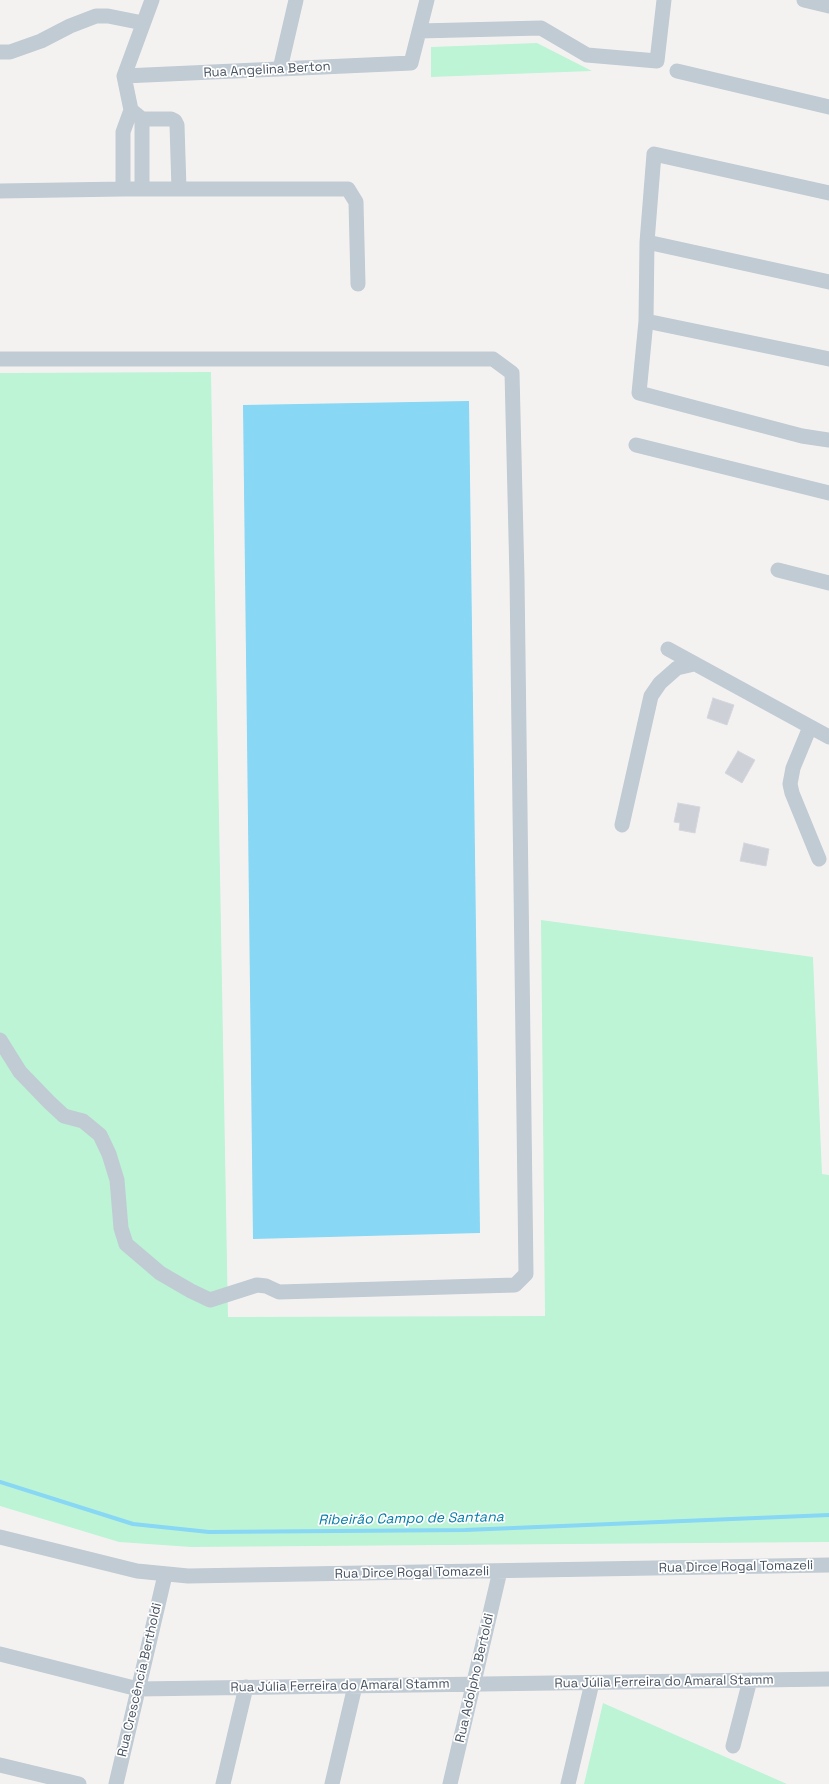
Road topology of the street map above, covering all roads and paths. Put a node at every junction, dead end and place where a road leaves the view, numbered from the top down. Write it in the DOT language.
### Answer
graph roads {
  1 [pos="152,0"];
  2 [pos="296,0"];
  3 [pos="427,0"];
  4 [pos="664,0"];
  5 [pos="804,0"];
  6 [pos="829,6"];
  7 [pos="143,23"];
  8 [pos="419,31"];
  9 [pos="0,52"];
  10 [pos="280,69"];
  11 [pos="677,71"];
  12 [pos="124,76"];
  13 [pos="829,107"];
  14 [pos="136,114"];
  15 [pos="123,189"];
  16 [pos="142,189"];
  17 [pos="179,189"];
  18 [pos="0,191"];
  19 [pos="829,193"];
  20 [pos="647,242"];
  21 [pos="829,282"];
  22 [pos="358,284"];
  23 [pos="646,321"];
  24 [pos="0,359"];
  25 [pos="829,359"];
  26 [pos="829,440"];
  27 [pos="636,445"];
  28 [pos="829,492"];
  29 [pos="778,570"];
  30 [pos="829,583"];
  31 [pos="668,649"];
  32 [pos="694,664"];
  33 [pos="810,727"];
  34 [pos="829,737"];
  35 [pos="622,825"];
  36 [pos="819,858"];
  37 [pos="0,1040"];
  38 [pos="0,1537"];
  39 [pos="829,1565"];
  40 [pos="500,1571"];
  41 [pos="165,1575"];
  42 [pos="0,1654"];
  43 [pos="829,1679"];
  44 [pos="750,1680"];
  45 [pos="592,1683"];
  46 [pos="473,1684"];
  47 [pos="355,1686"];
  48 [pos="246,1688"];
  49 [pos="138,1689"];
  50 [pos="733,1746"];
  51 [pos="0,1765"];
  52 [pos="79,1784"];
  53 [pos="116,1784"];
  54 [pos="223,1784"];
  55 [pos="332,1784"];
  56 [pos="450,1784"];
  57 [pos="568,1784"];
  1 -- 7 [label="street"];
  2 -- 10 [label="street"];
  3 -- 8 [label="street"];
  4 -- 8 [label="street"];
  5 -- 6 [label="street"];
  7 -- 9 [label="street"];
  7 -- 12 [label="street"];
  8 -- 10 [label="street, Rua Angelina Berton"];
  10 -- 12 [label="street, Rua Angelina Berton"];
  11 -- 13 [label="street"];
  12 -- 14 [label="street"];
  14 -- 15 [label="street"];
  14 -- 16 [label="street"];
  14 -- 17 [label="street"];
  15 -- 16 [label="street"];
  15 -- 18 [label="street"];
  16 -- 17 [label="street"];
  17 -- 22 [label="street"];
  19 -- 20 [label="street"];
  20 -- 21 [label="street"];
  20 -- 23 [label="street"];
  23 -- 25 [label="street"];
  23 -- 26 [label="street"];
  24 -- 37 [label="street"];
  27 -- 28 [label="street"];
  29 -- 30 [label="street"];
  31 -- 32 [label="street"];
  32 -- 33 [label="street"];
  32 -- 35 [label="street"];
  33 -- 34 [label="street"];
  33 -- 36 [label="street"];
  38 -- 41 [label="street, Rua Dirce Rogal Tomazeli"];
  39 -- 40 [label="street, Rua Dirce Rogal Tomazeli"];
  40 -- 41 [label="street, Rua Dirce Rogal Tomazeli"];
  40 -- 46 [label="street, Rua Adolpho Bertoldi"];
  41 -- 49 [label="street, Rua Crescência Bertholdi"];
  42 -- 49 [label="street, Rua Júlia Ferreira do Amaral Stamm"];
  43 -- 44 [label="street, Rua Júlia Ferreira do Amaral Stamm"];
  44 -- 45 [label="street, Rua Júlia Ferreira do Amaral Stamm"];
  44 -- 50 [label="street"];
  45 -- 46 [label="street, Rua Júlia Ferreira do Amaral Stamm"];
  45 -- 57 [label="street"];
  46 -- 47 [label="street, Rua Júlia Ferreira do Amaral Stamm"];
  46 -- 56 [label="street, Rua Adolpho Bertoldi"];
  47 -- 48 [label="street, Rua Júlia Ferreira do Amaral Stamm"];
  47 -- 55 [label="street"];
  48 -- 49 [label="street, Rua Júlia Ferreira do Amaral Stamm"];
  48 -- 54 [label="street"];
  49 -- 53 [label="street, Rua Crescência Bertholdi"];
  51 -- 52 [label="street"];
}
